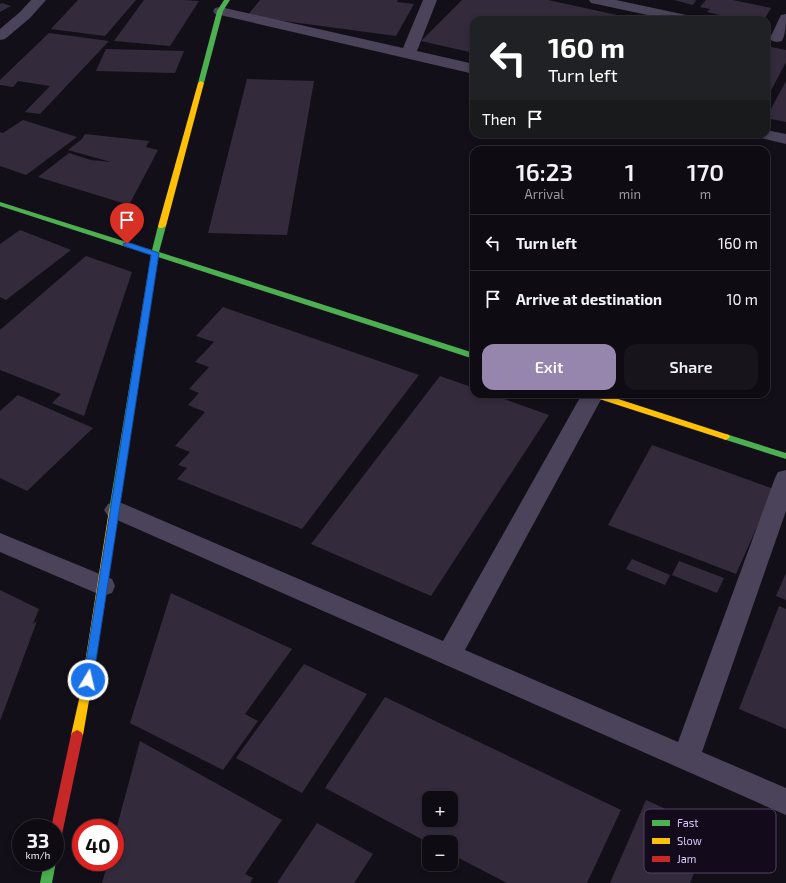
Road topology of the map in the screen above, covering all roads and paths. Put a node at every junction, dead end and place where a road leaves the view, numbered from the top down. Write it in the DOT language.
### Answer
graph roads {
  1 [pos="39,0"];
  2 [pos="430,0"];
  3 [pos="597,0"];
  4 [pos="224,6"];
  5 [pos="672,16"];
  6 [pos="786,18"];
  7 [pos="0,36"];
  8 [pos="776,38"];
  9 [pos="408,54"];
  10 [pos="470,68"];
  11 [pos="770,136"];
  12 [pos="786,139"];
  13 [pos="0,204"];
  14 [pos="155,253"];
  15 [pos="470,355"];
  16 [pos="591,398"];
  17 [pos="605,398"];
  18 [pos="786,456"];
  19 [pos="786,478"];
  20 [pos="116,510"];
  21 [pos="0,542"];
  22 [pos="103,586"];
  23 [pos="449,655"];
  24 [pos="686,758"];
  25 [pos="786,802"];
  26 [pos="59,819"];
  27 [pos="48,871"];
  28 [pos="46,883"];
  1 -- 7 [label="street"];
  2 -- 9 [label="street"];
  3 -- 5 [label="street"];
  4 -- 9 [label="street"];
  4 -- 14 [label="street"];
  6 -- 8 [label="street"];
  9 -- 10 [label="street"];
  11 -- 12 [label="street"];
  13 -- 14 [label="street"];
  14 -- 15 [label="street"];
  14 -- 20 [label="street"];
  16 -- 23 [label="street"];
  17 -- 18 [label="street"];
  19 -- 24 [label="street"];
  20 -- 22 [label="street"];
  20 -- 23 [label="street"];
  21 -- 22 [label="street"];
  22 -- 26 [label="street"];
  23 -- 24 [label="street"];
  24 -- 25 [label="street"];
  27 -- 28 [label="street"];
}
